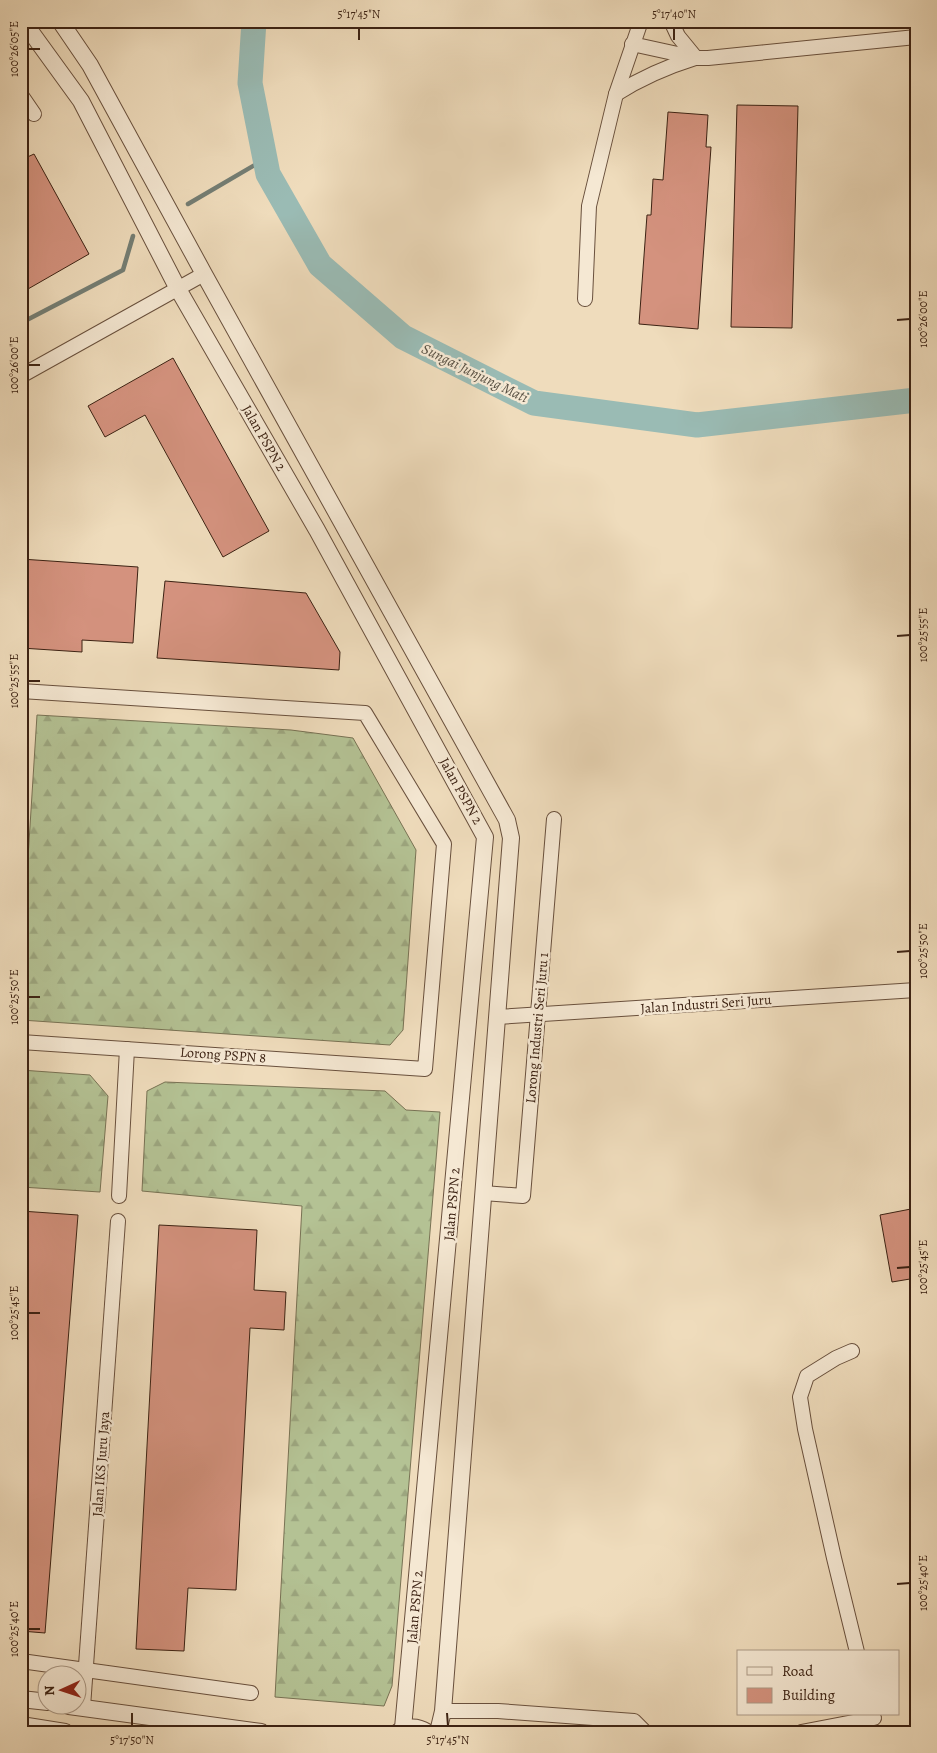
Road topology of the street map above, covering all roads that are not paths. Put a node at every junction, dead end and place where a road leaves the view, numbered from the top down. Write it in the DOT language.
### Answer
graph roads {
  1 [pos="23,21"];
  2 [pos="60,21"];
  3 [pos="641,21"];
  4 [pos="671,21"];
  5 [pos="916,37"];
  6 [pos="632,44"];
  7 [pos="696,58"];
  8 [pos="616,94"];
  9 [pos="21,95"];
  10 [pos="34,114"];
  11 [pos="204,274"];
  12 [pos="178,289"];
  13 [pos="585,300"];
  14 [pos="21,376"];
  15 [pos="21,691"];
  16 [pos="554,819"];
  17 [pos="916,990"];
  18 [pos="538,1015"];
  19 [pos="497,1017"];
  20 [pos="21,1042"];
  21 [pos="127,1048"];
  22 [pos="482,1193"];
  23 [pos="119,1196"];
  24 [pos="118,1221"];
  25 [pos="852,1351"];
  26 [pos="857,1650"];
  27 [pos="21,1661"];
  28 [pos="58,1666"];
  29 [pos="87,1666"];
  30 [pos="88,1670"];
  31 [pos="251,1693"];
  32 [pos="21,1699"];
  33 [pos="38,1701"];
  34 [pos="88,1708"];
  35 [pos="442,1711"];
  36 [pos="874,1716"];
  37 [pos="21,1725"];
  38 [pos="401,1730"];
  39 [pos="65,1732"];
  40 [pos="261,1732"];
  41 [pos="427,1732"];
  42 [pos="438,1732"];
  43 [pos="646,1732"];
  44 [pos="802,1732"];
  45 [pos="878,1732"];
  1 -- 12 [label="street, Jalan PSPN 2"];
  2 -- 11 [label="street, Jalan PSPN 2"];
  3 -- 6 [label="street"];
  4 -- 7 [label="street"];
  5 -- 7 [label="street"];
  6 -- 7 [label="street"];
  6 -- 8 [label="street"];
  7 -- 8 [label="street"];
  8 -- 13 [label="street"];
  9 -- 10 [label="street"];
  11 -- 12 [label="street"];
  11 -- 19 [label="street, Jalan PSPN 2"];
  12 -- 14 [label="street"];
  12 -- 38 [label="street, Jalan PSPN 2"];
  15 -- 21 [label="street, Lorong PSPN 8"];
  16 -- 18 [label="street, Lorong Industri Seri Juru 1"];
  17 -- 18 [label="street, Jalan Industri Seri Juru"];
  18 -- 19 [label="street, Jalan Industri Seri Juru"];
  18 -- 22 [label="street, Lorong Industri Seri Juru 1"];
  19 -- 22 [label="street, Jalan PSPN 2"];
  20 -- 21 [label="street, Lorong PSPN 8"];
  21 -- 23 [label="street"];
  22 -- 35 [label="street, Jalan PSPN 2"];
  24 -- 29 [label="street, Jalan IKS Juru Jaya"];
  25 -- 26 [label="street"];
  27 -- 28 [label="street"];
  30 -- 31 [label="street"];
  32 -- 33 [label="street"];
  34 -- 40 [label="street"];
  35 -- 42 [label="street, Jalan PSPN 2"];
  35 -- 43 [label="street"];
  36 -- 44 [label="street"];
  36 -- 45 [label="street"];
  37 -- 39 [label="street"];
  38 -- 41 [label="street"];
}
